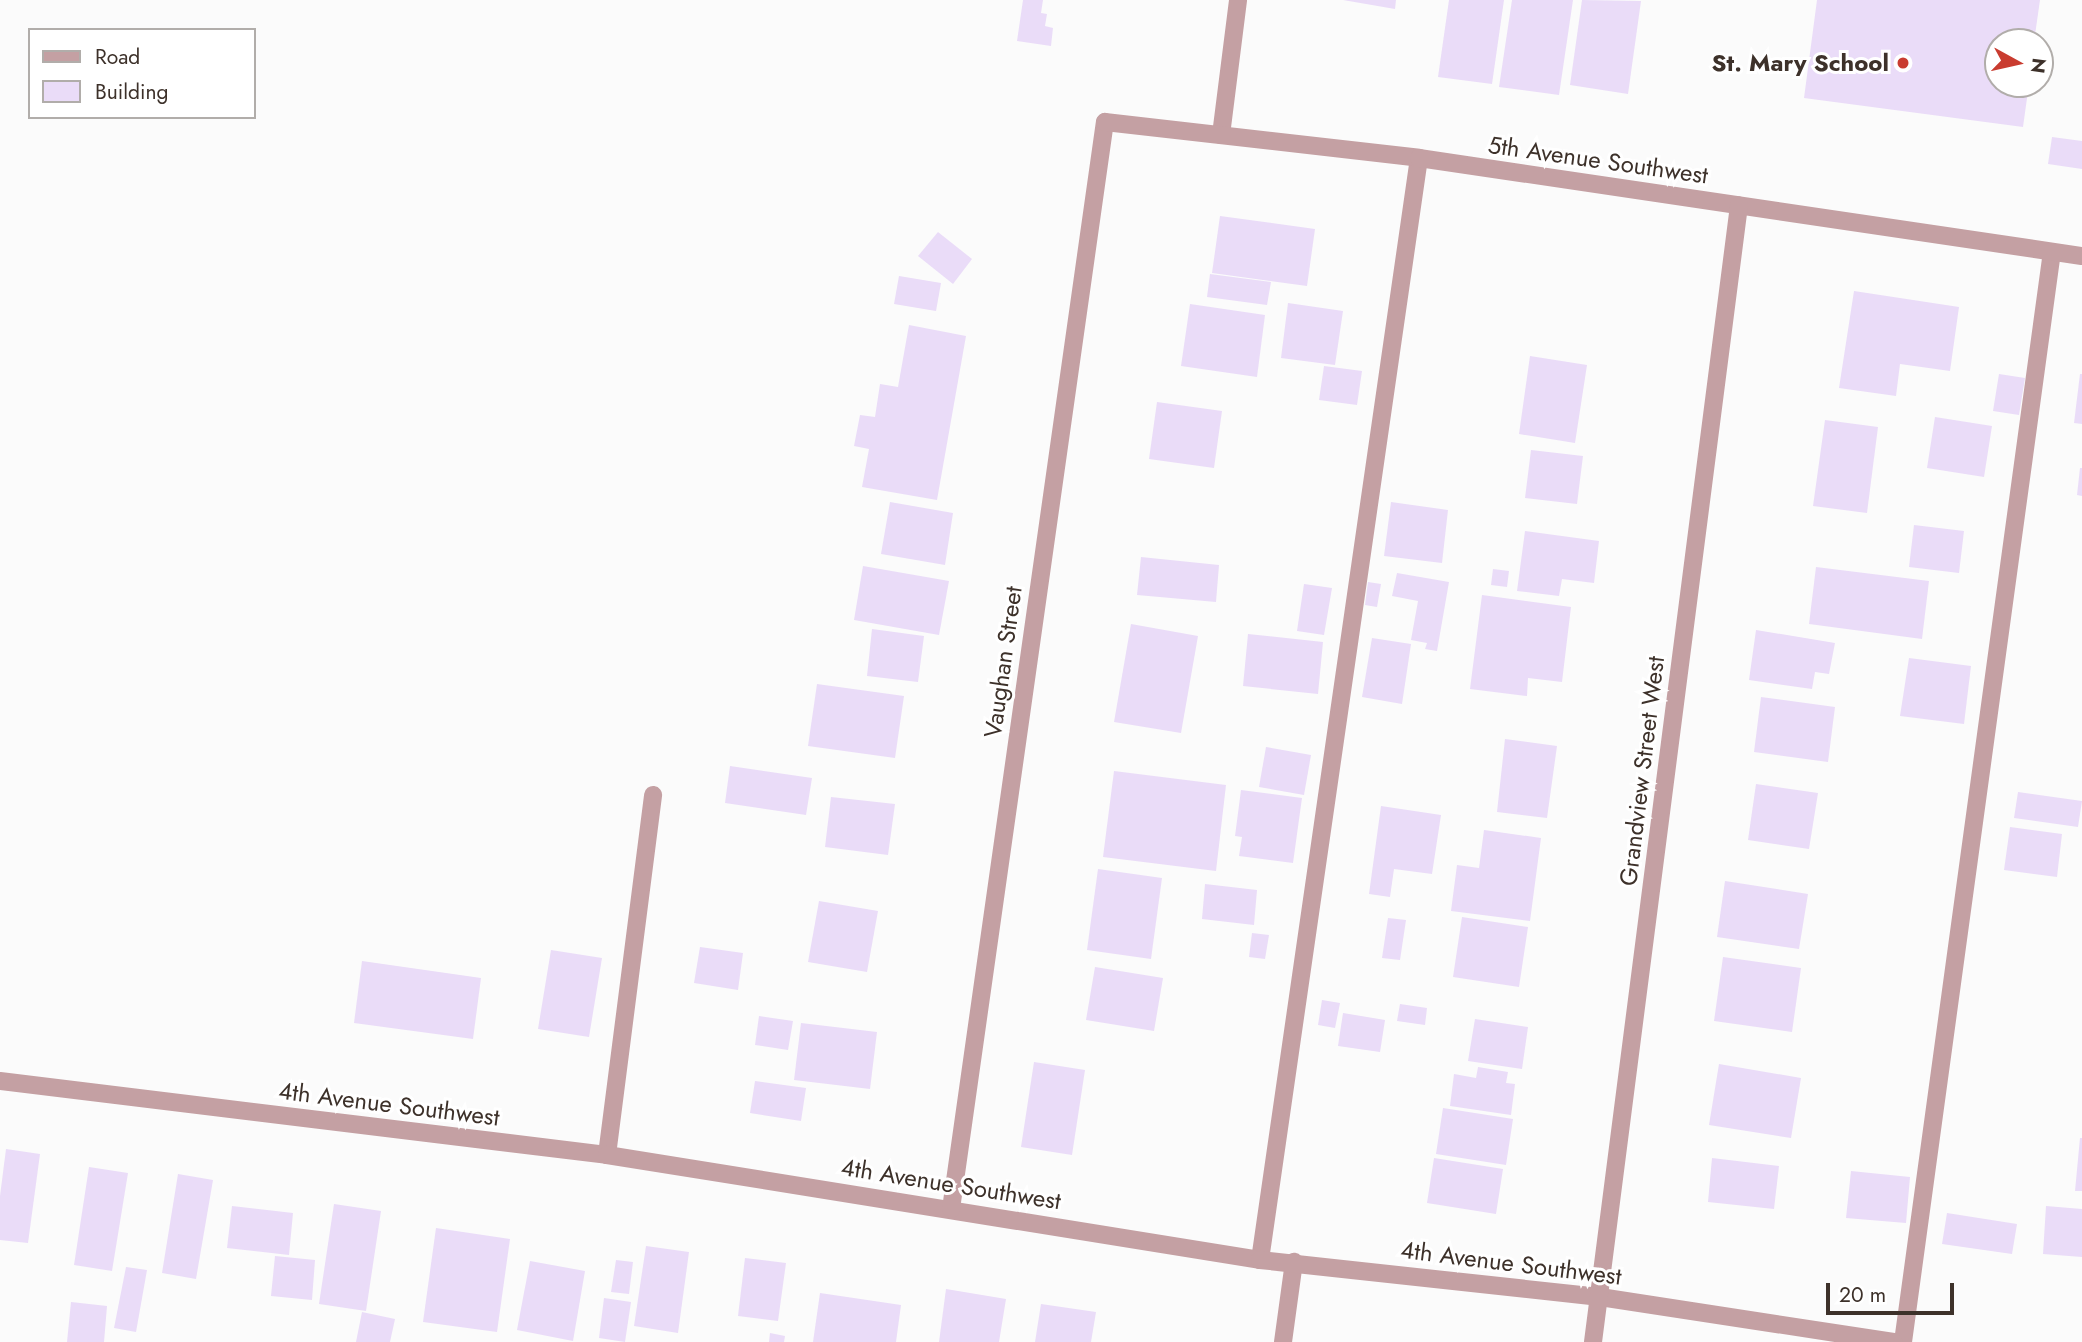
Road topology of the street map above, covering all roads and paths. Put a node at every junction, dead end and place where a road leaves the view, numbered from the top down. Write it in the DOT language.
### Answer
graph roads {
  1 [pos="1238,0"];
  2 [pos="1105,122"];
  3 [pos="1221,135"];
  4 [pos="1419,158"];
  5 [pos="1739,205"];
  6 [pos="2052,252"];
  7 [pos="2082,256"];
  8 [pos="653,795"];
  9 [pos="0,1082"];
  10 [pos="607,1155"];
  11 [pos="951,1209"];
  12 [pos="1261,1260"];
  13 [pos="1294,1262"];
  14 [pos="1600,1297"];
  15 [pos="1283,1342"];
  16 [pos="1594,1342"];
  17 [pos="1894,1342"];
  18 [pos="1903,1342"];
  1 -- 3 [label="street"];
  2 -- 3 [label="street, 5th Avenue Southwest"];
  2 -- 11 [label="street, Vaughan Street"];
  3 -- 4 [label="street, 5th Avenue Southwest"];
  4 -- 5 [label="street, 5th Avenue Southwest"];
  4 -- 12 [label="street"];
  5 -- 6 [label="street, 5th Avenue Southwest"];
  5 -- 14 [label="street, Grandview Street West"];
  6 -- 7 [label="street, 5th Avenue Southwest"];
  6 -- 18 [label="street"];
  8 -- 10 [label="street"];
  9 -- 10 [label="street, 4th Avenue Southwest"];
  10 -- 11 [label="street, 4th Avenue Southwest"];
  11 -- 12 [label="street, 4th Avenue Southwest"];
  12 -- 13 [label="street, 4th Avenue Southwest"];
  13 -- 14 [label="street, 4th Avenue Southwest"];
  13 -- 15 [label="street"];
  14 -- 16 [label="street, Grandview Street West"];
  14 -- 17 [label="street, 4th Avenue Southwest"];
}
